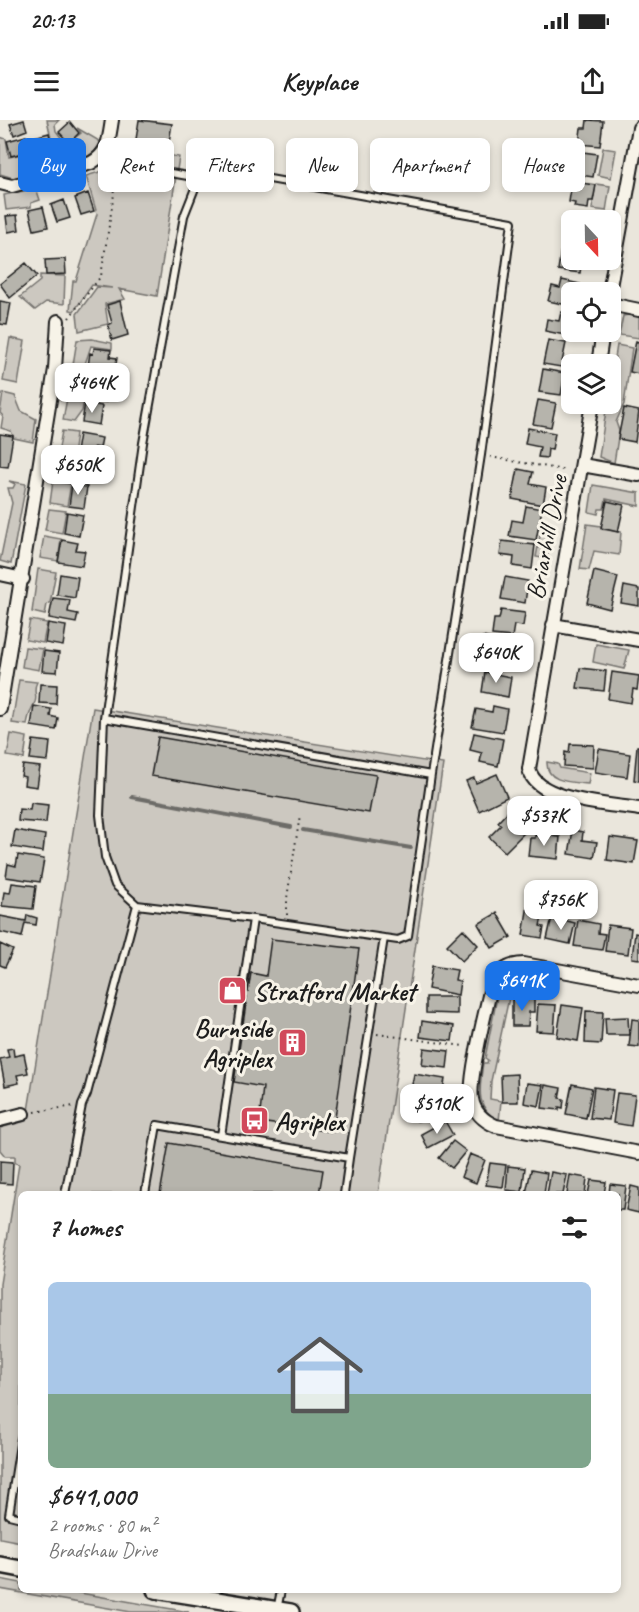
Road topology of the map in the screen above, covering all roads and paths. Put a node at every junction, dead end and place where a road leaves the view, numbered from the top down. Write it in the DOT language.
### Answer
graph roads {
  1 [pos="112,120"];
  2 [pos="638,136"];
  3 [pos="109,138"];
  4 [pos="98,159"];
  5 [pos="274,180"];
  6 [pos="0,183"];
  7 [pos="114,192"];
  8 [pos="193,192"];
  9 [pos="611,282"];
  10 [pos="621,306"];
  11 [pos="639,310"];
  12 [pos="58,321"];
  13 [pos="590,414"];
  14 [pos="481,455"];
  15 [pos="582,465"];
  16 [pos="564,470"];
  17 [pos="639,475"];
  18 [pos="0,574"];
  19 [pos="23,579"];
  20 [pos="553,625"];
  21 [pos="639,640"];
  22 [pos="0,709"];
  23 [pos="104,718"];
  24 [pos="431,775"];
  25 [pos="639,809"];
  26 [pos="300,814"];
  27 [pos="137,905"];
  28 [pos="253,919"];
  29 [pos="287,924"];
  30 [pos="384,938"];
  31 [pos="639,985"];
  32 [pos="369,1033"];
  33 [pos="463,1046"];
  34 [pos="82,1105"];
  35 [pos="23,1114"];
  36 [pos="0,1120"];
  37 [pos="221,1136"];
  38 [pos="639,1153"];
  39 [pos="350,1158"];
  40 [pos="66,1191"];
  41 [pos="146,1191"];
  42 [pos="344,1191"];
  43 [pos="18,1457"];
  44 [pos="18,1517"];
  45 [pos="0,1565"];
  46 [pos="18,1568"];
  47 [pos="173,1593"];
  48 [pos="281,1593"];
  49 [pos="284,1611"];
  1 -- 3 [label="street"];
  2 -- 9 [label="street"];
  4 -- 6 [label="street"];
  5 -- 14 [label="lane"];
  7 -- 12 [label="path"];
  8 -- 23 [label="lane"];
  10 -- 11 [label="street"];
  12 -- 19 [label="street"];
  13 -- 15 [label="street, Briarhill Drive"];
  14 -- 16 [label="path"];
  14 -- 24 [label="lane"];
  15 -- 17 [label="street"];
  15 -- 20 [label="street, Briarhill Drive"];
  18 -- 19 [label="street"];
  19 -- 22 [label="street"];
  20 -- 21 [label="street"];
  20 -- 25 [label="street, Briarhill Drive"];
  23 -- 24 [label="lane"];
  23 -- 27 [label="lane"];
  24 -- 30 [label="lane"];
  26 -- 29 [label="path"];
  27 -- 28 [label="lane"];
  27 -- 34 [label="lane"];
  28 -- 29 [label="lane"];
  28 -- 37 [label="lane"];
  29 -- 30 [label="lane"];
  30 -- 32 [label="lane"];
  31 -- 38 [label="street"];
  32 -- 33 [label="path"];
  32 -- 39 [label="lane"];
  34 -- 35 [label="path"];
  34 -- 40 [label="lane"];
  35 -- 36 [label="street"];
  37 -- 39 [label="lane"];
  37 -- 41 [label="lane"];
  39 -- 42 [label="lane"];
  43 -- 44 [label="lane"];
  45 -- 46 [label="street"];
  47 -- 49 [label="street"];
  48 -- 49 [label="lane"];
}
